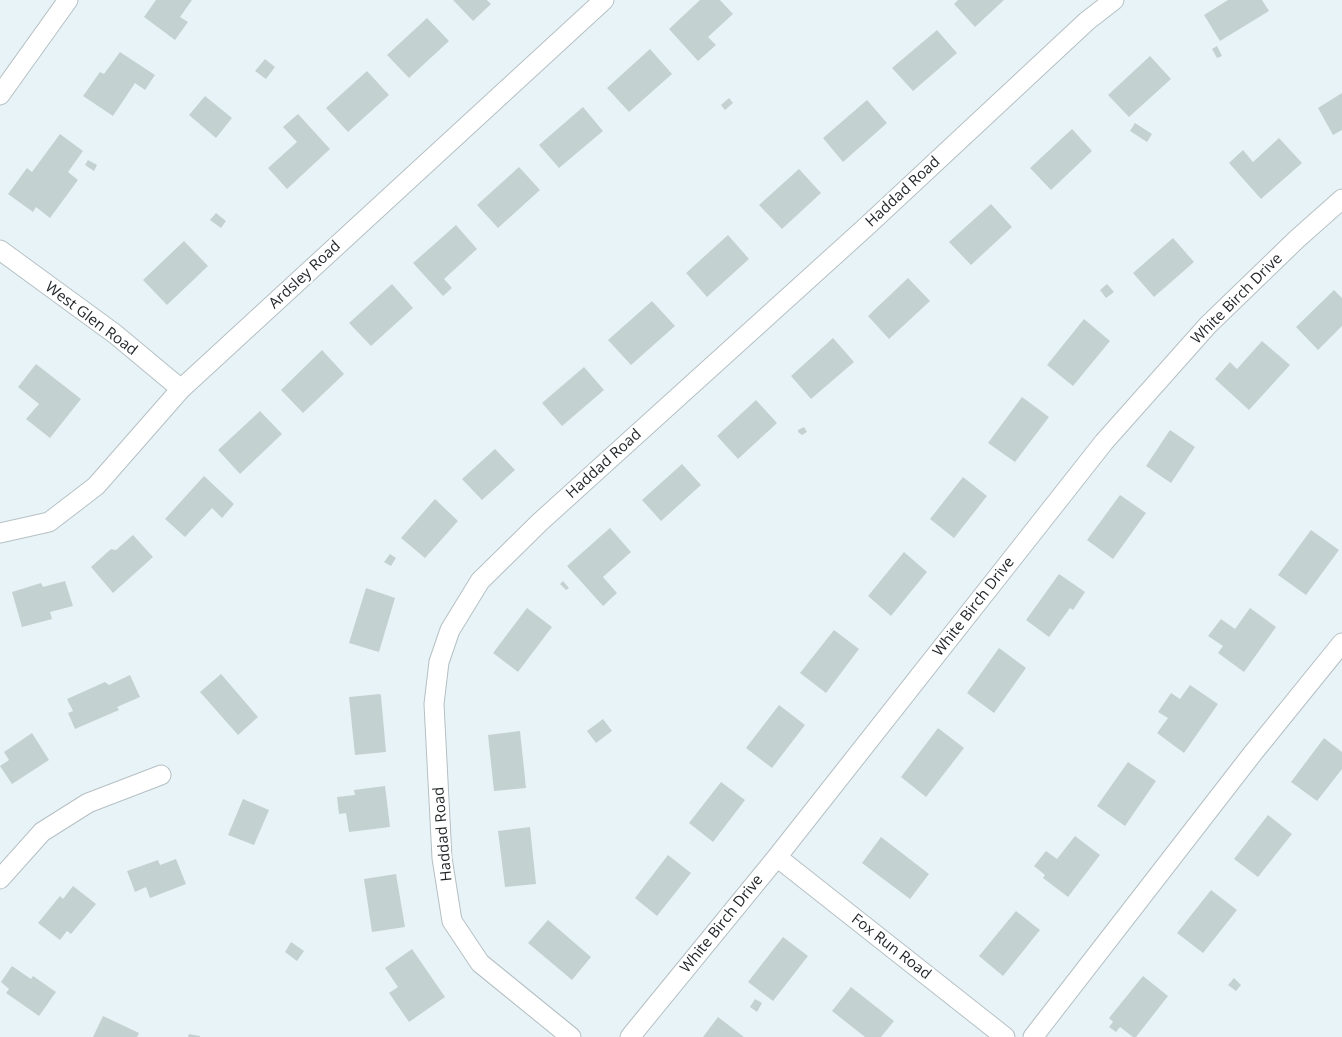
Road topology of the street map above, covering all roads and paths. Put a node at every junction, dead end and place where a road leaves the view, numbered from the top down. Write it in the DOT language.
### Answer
graph roads {
  1 [pos="68,0"];
  2 [pos="604,0"];
  3 [pos="1114,0"];
  4 [pos="0,96"];
  5 [pos="1342,199"];
  6 [pos="0,250"];
  7 [pos="181,389"];
  8 [pos="0,534"];
  9 [pos="1342,643"];
  10 [pos="162,775"];
  11 [pos="776,857"];
  12 [pos="0,879"];
  13 [pos="570,1037"];
  14 [pos="630,1037"];
  15 [pos="1005,1037"];
  16 [pos="1033,1037"];
  1 -- 4 [label="street"];
  2 -- 7 [label="street, Ardsley Road"];
  3 -- 13 [label="street, Haddad Road"];
  5 -- 11 [label="street, White Birch Drive"];
  6 -- 7 [label="street, West Glen Road"];
  7 -- 8 [label="street, Ardsley Road"];
  9 -- 16 [label="street"];
  10 -- 12 [label="street"];
  11 -- 14 [label="street, White Birch Drive"];
  11 -- 15 [label="street, Fox Run Road"];
}
